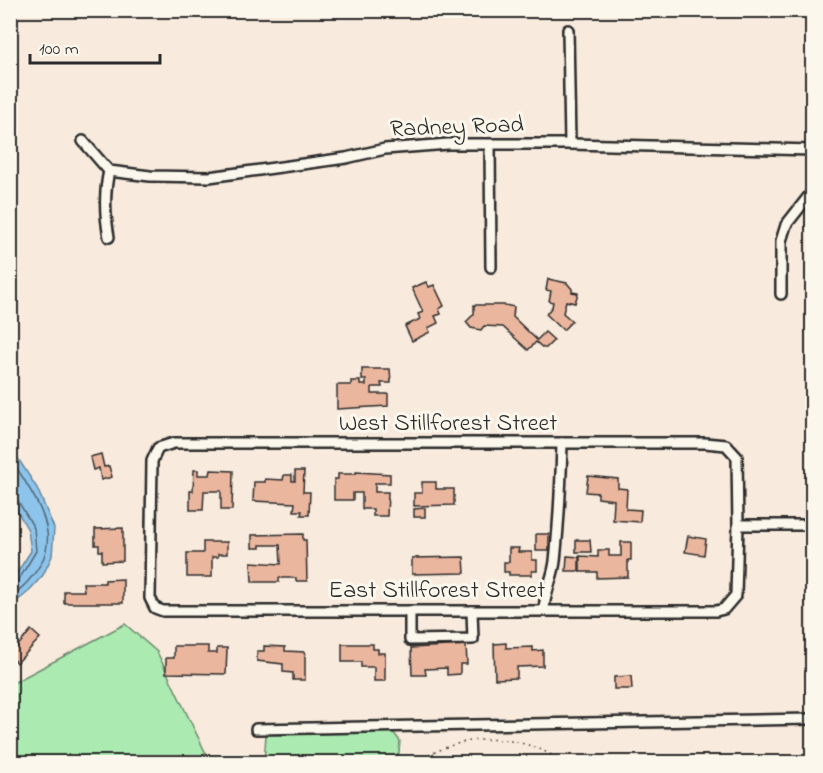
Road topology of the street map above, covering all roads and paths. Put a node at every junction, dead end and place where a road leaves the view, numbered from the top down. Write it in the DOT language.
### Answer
graph roads {
  1 [pos="568,30"];
  2 [pos="83,141"];
  3 [pos="570,144"];
  4 [pos="490,146"];
  5 [pos="813,150"];
  6 [pos="109,171"];
  7 [pos="813,192"];
  8 [pos="109,237"];
  9 [pos="491,267"];
  10 [pos="781,294"];
  11 [pos="562,443"];
  12 [pos="150,517"];
  13 [pos="738,525"];
  14 [pos="813,525"];
  15 [pos="410,611"];
  16 [pos="472,611"];
  17 [pos="544,611"];
  18 [pos="813,719"];
  19 [pos="256,729"];
  20 [pos="419,762"];
  21 [pos="564,762"];
  22 [pos="597,762"];
  1 -- 3 [label="street"];
  2 -- 6 [label="street"];
  3 -- 4 [label="street, Radney Road"];
  3 -- 5 [label="street, Radney Road"];
  4 -- 6 [label="street, Radney Road"];
  4 -- 9 [label="street"];
  6 -- 8 [label="street"];
  7 -- 10 [label="street"];
  11 -- 12 [label="street, West Stillforest Street"];
  11 -- 13 [label="street, West Stillforest Street"];
  11 -- 17 [label="street"];
  12 -- 15 [label="street, East Stillforest Street"];
  13 -- 14 [label="street"];
  13 -- 17 [label="street, East Stillforest Street"];
  15 -- 16 [label="street, East Stillforest Street"];
  15 -- 16 [label="street"];
  16 -- 17 [label="street, East Stillforest Street"];
  18 -- 19 [label="street"];
  20 -- 21 [label="path"];
  21 -- 22 [label="path"];
}
